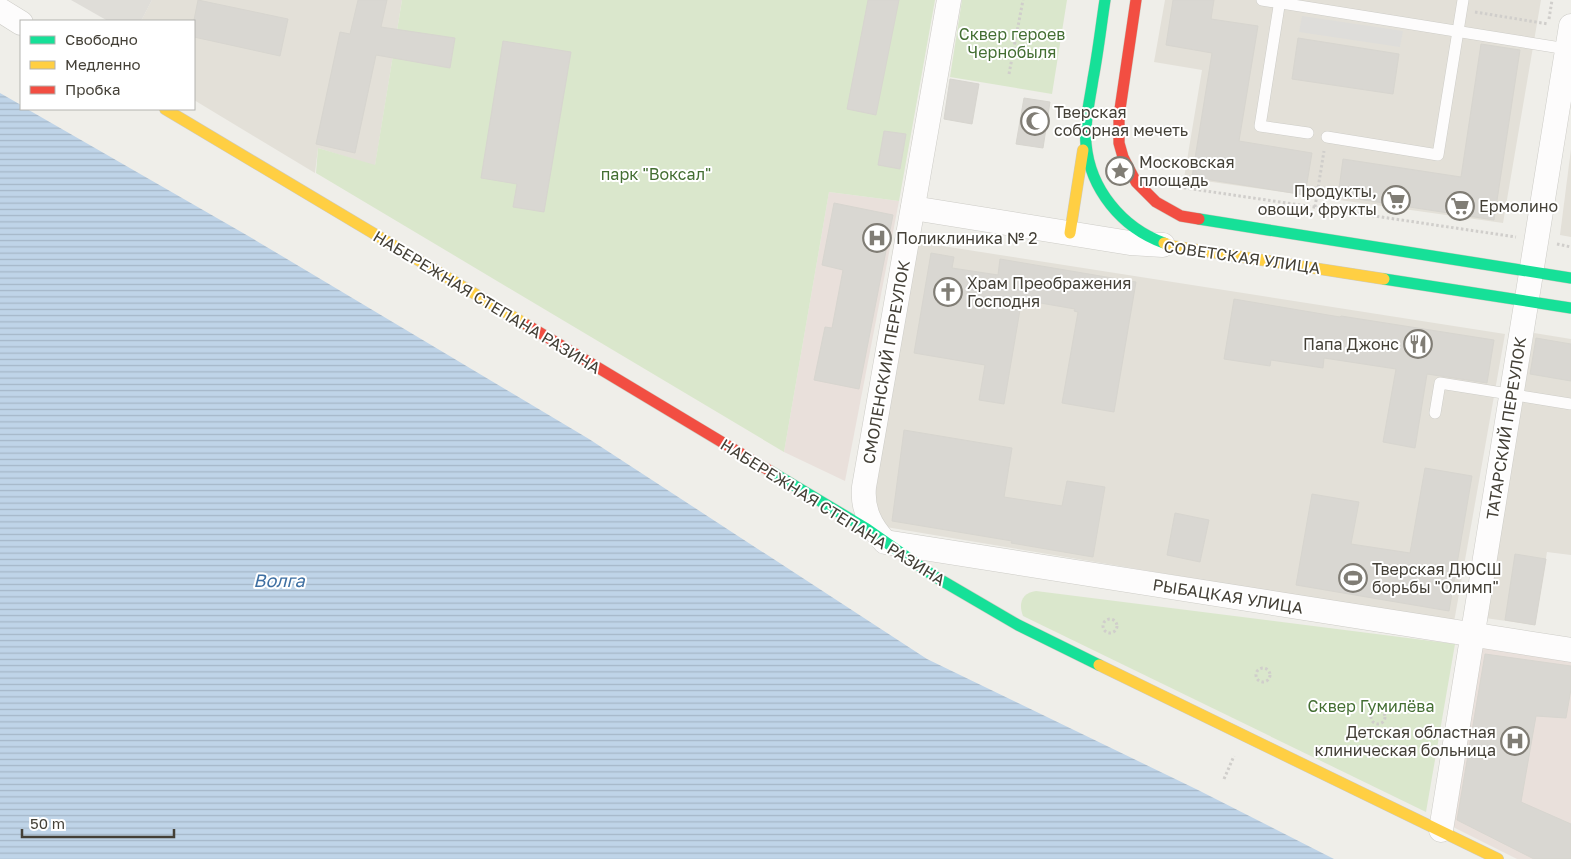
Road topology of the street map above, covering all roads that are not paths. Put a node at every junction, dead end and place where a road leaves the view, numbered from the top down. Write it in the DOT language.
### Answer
graph roads {
  1 [pos="949,0"];
  2 [pos="1106,0"];
  3 [pos="1136,0"];
  4 [pos="1262,0"];
  5 [pos="1280,1"];
  6 [pos="1462,5"];
  7 [pos="0,10"];
  8 [pos="20,21"];
  9 [pos="1560,25"];
  10 [pos="1458,31"];
  11 [pos="1567,49"];
  12 [pos="167,110"];
  13 [pos="1086,126"];
  14 [pos="1308,133"];
  15 [pos="1327,137"];
  16 [pos="912,208"];
  17 [pos="1070,233"];
  18 [pos="1172,246"];
  19 [pos="1531,272"];
  20 [pos="1571,278"];
  21 [pos="1527,301"];
  22 [pos="1571,308"];
  23 [pos="1512,395"];
  24 [pos="1571,404"];
  25 [pos="1435,413"];
  26 [pos="885,542"];
  27 [pos="1473,634"];
  28 [pos="1571,650"];
  29 [pos="1441,830"];
  30 [pos="1498,859"];
  1 -- 16 [label="street, СМОЛЕНСКИЙ ПЕРЕУЛОК"];
  2 -- 13 [label="street"];
  3 -- 19 [label="street, СОВЕТСКАЯ УЛИЦА"];
  4 -- 5 [label="lane"];
  5 -- 10 [label="lane"];
  5 -- 14 [label="lane"];
  6 -- 10 [label="lane"];
  7 -- 8 [label="street"];
  9 -- 11 [label="street, ТАТАРСКИЙ ПЕРЕУЛОК"];
  10 -- 11 [label="lane"];
  10 -- 15 [label="lane"];
  11 -- 19 [label="street, ТАТАРСКИЙ ПЕРЕУЛОК"];
  12 -- 26 [label="street, НАБЕРЕЖНАЯ СТЕПАНА РАЗИНА"];
  13 -- 17 [label="street"];
  13 -- 18 [label="street"];
  16 -- 17 [label="street, СОВЕТСКАЯ УЛИЦА"];
  16 -- 26 [label="street, СМОЛЕНСКИЙ ПЕРЕУЛОК"];
  17 -- 18 [label="street, СОВЕТСКАЯ УЛИЦА"];
  18 -- 21 [label="street, СОВЕТСКАЯ УЛИЦА"];
  19 -- 20 [label="street, СОВЕТСКАЯ УЛИЦА"];
  19 -- 21 [label="street, ТАТАРСКИЙ ПЕРЕУЛОК"];
  21 -- 22 [label="street, СОВЕТСКАЯ УЛИЦА"];
  21 -- 23 [label="street, ТАТАРСКИЙ ПЕРЕУЛОК"];
  23 -- 24 [label="lane"];
  23 -- 25 [label="lane"];
  23 -- 27 [label="street, ТАТАРСКИЙ ПЕРЕУЛОК"];
  26 -- 27 [label="street, РЫБАЦКАЯ УЛИЦА"];
  26 -- 29 [label="street, НАБЕРЕЖНАЯ СТЕПАНА РАЗИНА"];
  27 -- 28 [label="street, РЫБАЦКАЯ УЛИЦА"];
  27 -- 29 [label="street, ТАТАРСКИЙ ПЕРЕУЛОК"];
  29 -- 30 [label="street, НАБЕРЕЖНАЯ СТЕПАНА РАЗИНА"];
}
